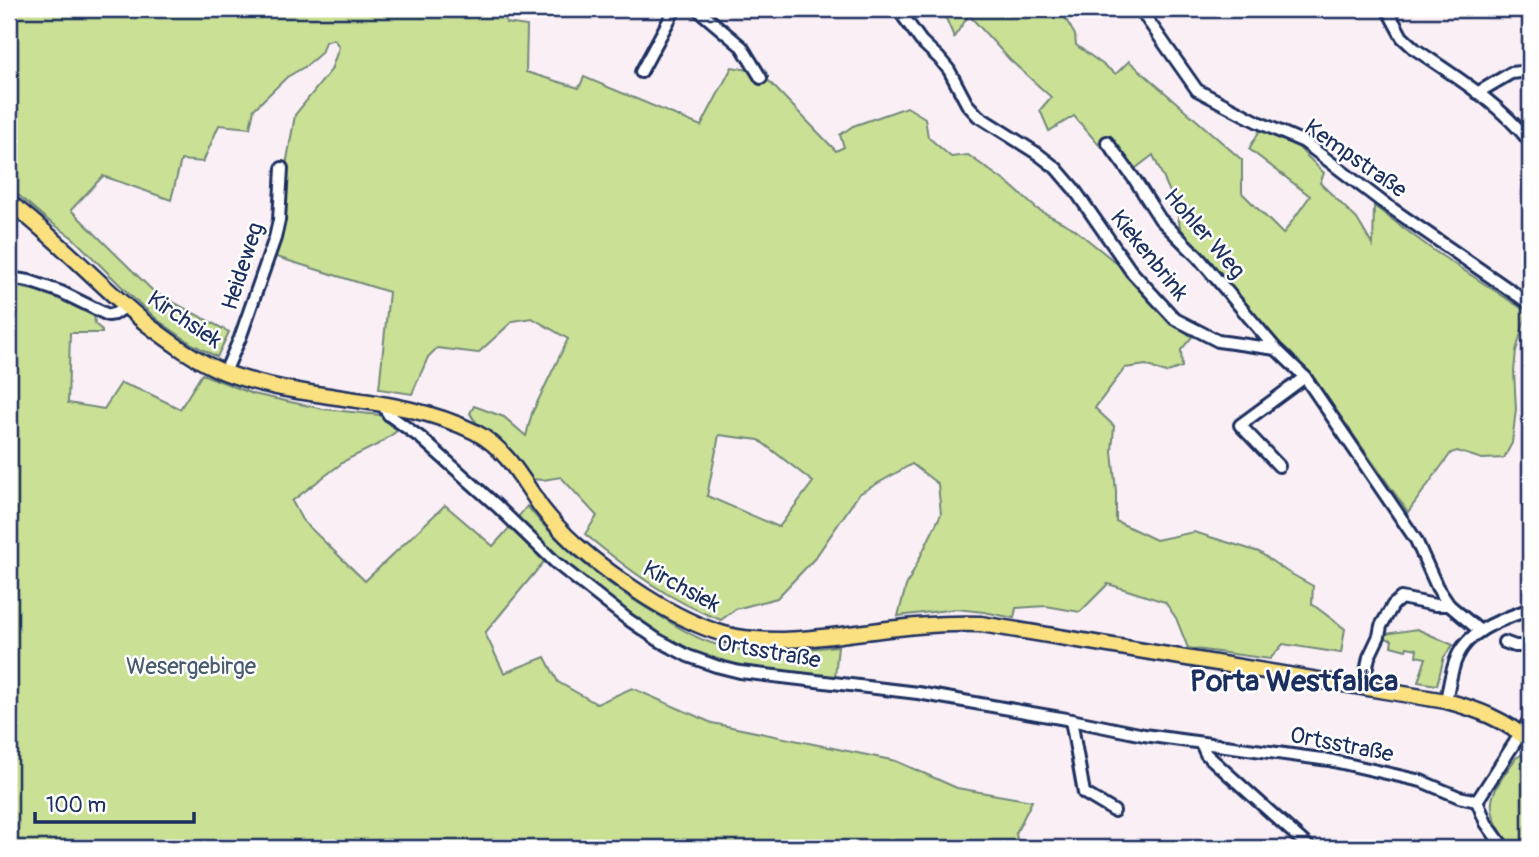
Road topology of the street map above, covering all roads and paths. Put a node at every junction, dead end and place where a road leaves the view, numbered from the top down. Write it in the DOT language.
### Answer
graph roads {
  1 [pos="675,9"];
  2 [pos="697,9"];
  3 [pos="898,9"];
  4 [pos="1140,9"];
  5 [pos="1387,9"];
  6 [pos="1530,71"];
  7 [pos="641,72"];
  8 [pos="761,78"];
  9 [pos="1478,93"];
  10 [pos="1107,142"];
  11 [pos="1530,142"];
  12 [pos="282,168"];
  13 [pos="9,202"];
  14 [pos="9,278"];
  15 [pos="1530,304"];
  16 [pos="126,307"];
  17 [pos="1276,349"];
  18 [pos="225,372"];
  19 [pos="1305,377"];
  20 [pos="382,404"];
  21 [pos="1279,466"];
  22 [pos="1449,605"];
  23 [pos="1530,609"];
  24 [pos="1480,631"];
  25 [pos="1504,642"];
  26 [pos="1530,646"];
  27 [pos="1363,686"];
  28 [pos="1446,701"];
  29 [pos="1530,719"];
  30 [pos="1071,720"];
  31 [pos="1525,737"];
  32 [pos="1201,743"];
  33 [pos="1477,801"];
  34 [pos="1114,811"];
  35 [pos="1310,848"];
  36 [pos="1504,848"];
  1 -- 7 [label="street"];
  2 -- 8 [label="street"];
  3 -- 17 [label="street, Kiekenbrink"];
  4 -- 15 [label="street, Kempstraße"];
  5 -- 9 [label="street"];
  6 -- 9 [label="street"];
  9 -- 11 [label="street"];
  10 -- 17 [label="street, Hohler Weg"];
  12 -- 18 [label="street, Heideweg"];
  13 -- 16 [label="main road, Kirchsiek"];
  14 -- 16 [label="street"];
  16 -- 18 [label="main road, Kirchsiek"];
  17 -- 19 [label="street"];
  18 -- 20 [label="main road, Kirchsiek"];
  19 -- 21 [label="street"];
  19 -- 22 [label="street"];
  20 -- 27 [label="main road, Kirchsiek"];
  20 -- 30 [label="street, Ortsstraße"];
  22 -- 24 [label="street"];
  22 -- 27 [label="street"];
  23 -- 24 [label="street"];
  24 -- 28 [label="street"];
  25 -- 26 [label="street"];
  27 -- 28 [label="main road, Kirchsiek"];
  28 -- 31 [label="main road, Kirchsiek"];
  29 -- 31 [label="street"];
  30 -- 32 [label="street, Ortsstraße"];
  30 -- 34 [label="street"];
  31 -- 33 [label="street"];
  32 -- 33 [label="street, Ortsstraße"];
  32 -- 35 [label="street"];
  33 -- 36 [label="street"];
}
